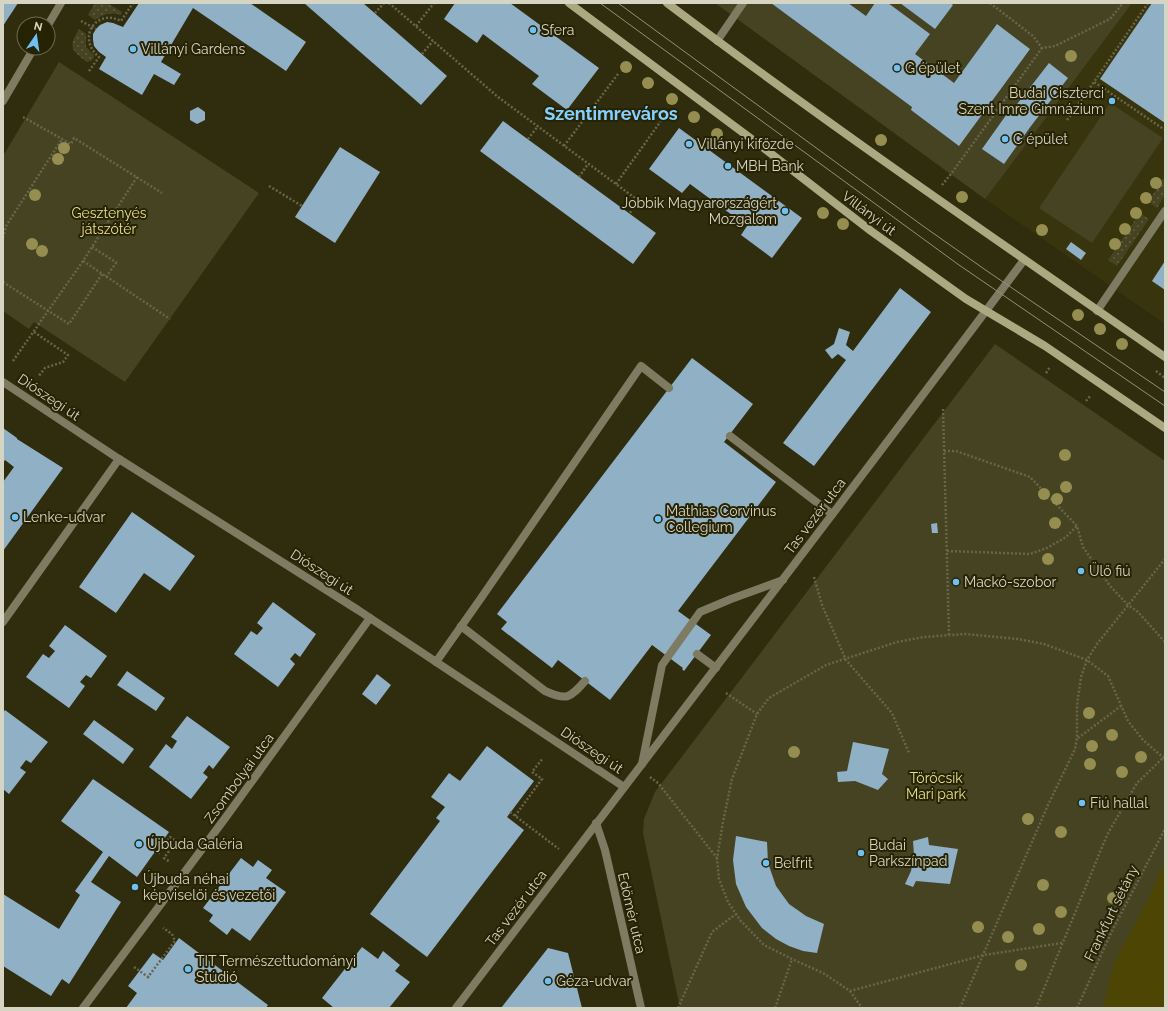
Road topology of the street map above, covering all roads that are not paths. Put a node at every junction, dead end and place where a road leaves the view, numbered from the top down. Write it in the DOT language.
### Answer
graph roads {
  1 [pos="61,3"];
  2 [pos="569,3"];
  3 [pos="667,3"];
  4 [pos="743,3"];
  5 [pos="53,16"];
  6 [pos="718,41"];
  7 [pos="29,56"];
  8 [pos="3,101"];
  9 [pos="1165,211"];
  10 [pos="1024,260"];
  11 [pos="986,311"];
  12 [pos="1097,311"];
  13 [pos="1165,357"];
  14 [pos="3,382"];
  15 [pos="670,388"];
  16 [pos="1165,428"];
  17 [pos="730,436"];
  18 [pos="118,459"];
  19 [pos="832,514"];
  20 [pos="783,580"];
  21 [pos="370,618"];
  22 [pos="3,622"];
  23 [pos="461,626"];
  24 [pos="697,654"];
  25 [pos="436,662"];
  26 [pos="716,668"];
  27 [pos="585,681"];
  28 [pos="642,764"];
  29 [pos="624,787"];
  30 [pos="596,823"];
  31 [pos="83,1008"];
  32 [pos="456,1008"];
  33 [pos="641,1008"];
  1 -- 5 [label="street"];
  2 -- 11 [label="street, Villányi út"];
  3 -- 6 [label="street"];
  4 -- 6 [label="street"];
  6 -- 10 [label="street"];
  7 -- 8 [label="street"];
  9 -- 12 [label="street"];
  10 -- 11 [label="street, Tas vezér utca"];
  10 -- 12 [label="street"];
  11 -- 16 [label="street, Villányi út"];
  11 -- 19 [label="street, Tas vezér utca"];
  12 -- 13 [label="street"];
  14 -- 18 [label="street, Diószegi út"];
  15 -- 23 [label="street"];
  17 -- 19 [label="street"];
  18 -- 21 [label="street, Diószegi út"];
  18 -- 22 [label="street"];
  19 -- 20 [label="street, Tas vezér utca"];
  20 -- 26 [label="street, Tas vezér utca"];
  20 -- 28 [label="street"];
  21 -- 25 [label="street, Diószegi út"];
  21 -- 31 [label="street, Zsombolyai utca"];
  23 -- 25 [label="street"];
  23 -- 27 [label="street"];
  24 -- 26 [label="street"];
  25 -- 29 [label="street, Diószegi út"];
  26 -- 28 [label="street, Tas vezér utca"];
  28 -- 29 [label="street, Tas vezér utca"];
  29 -- 30 [label="street, Tas vezér utca"];
  30 -- 32 [label="street, Tas vezér utca"];
  30 -- 33 [label="street, Edömér utca"];
}
